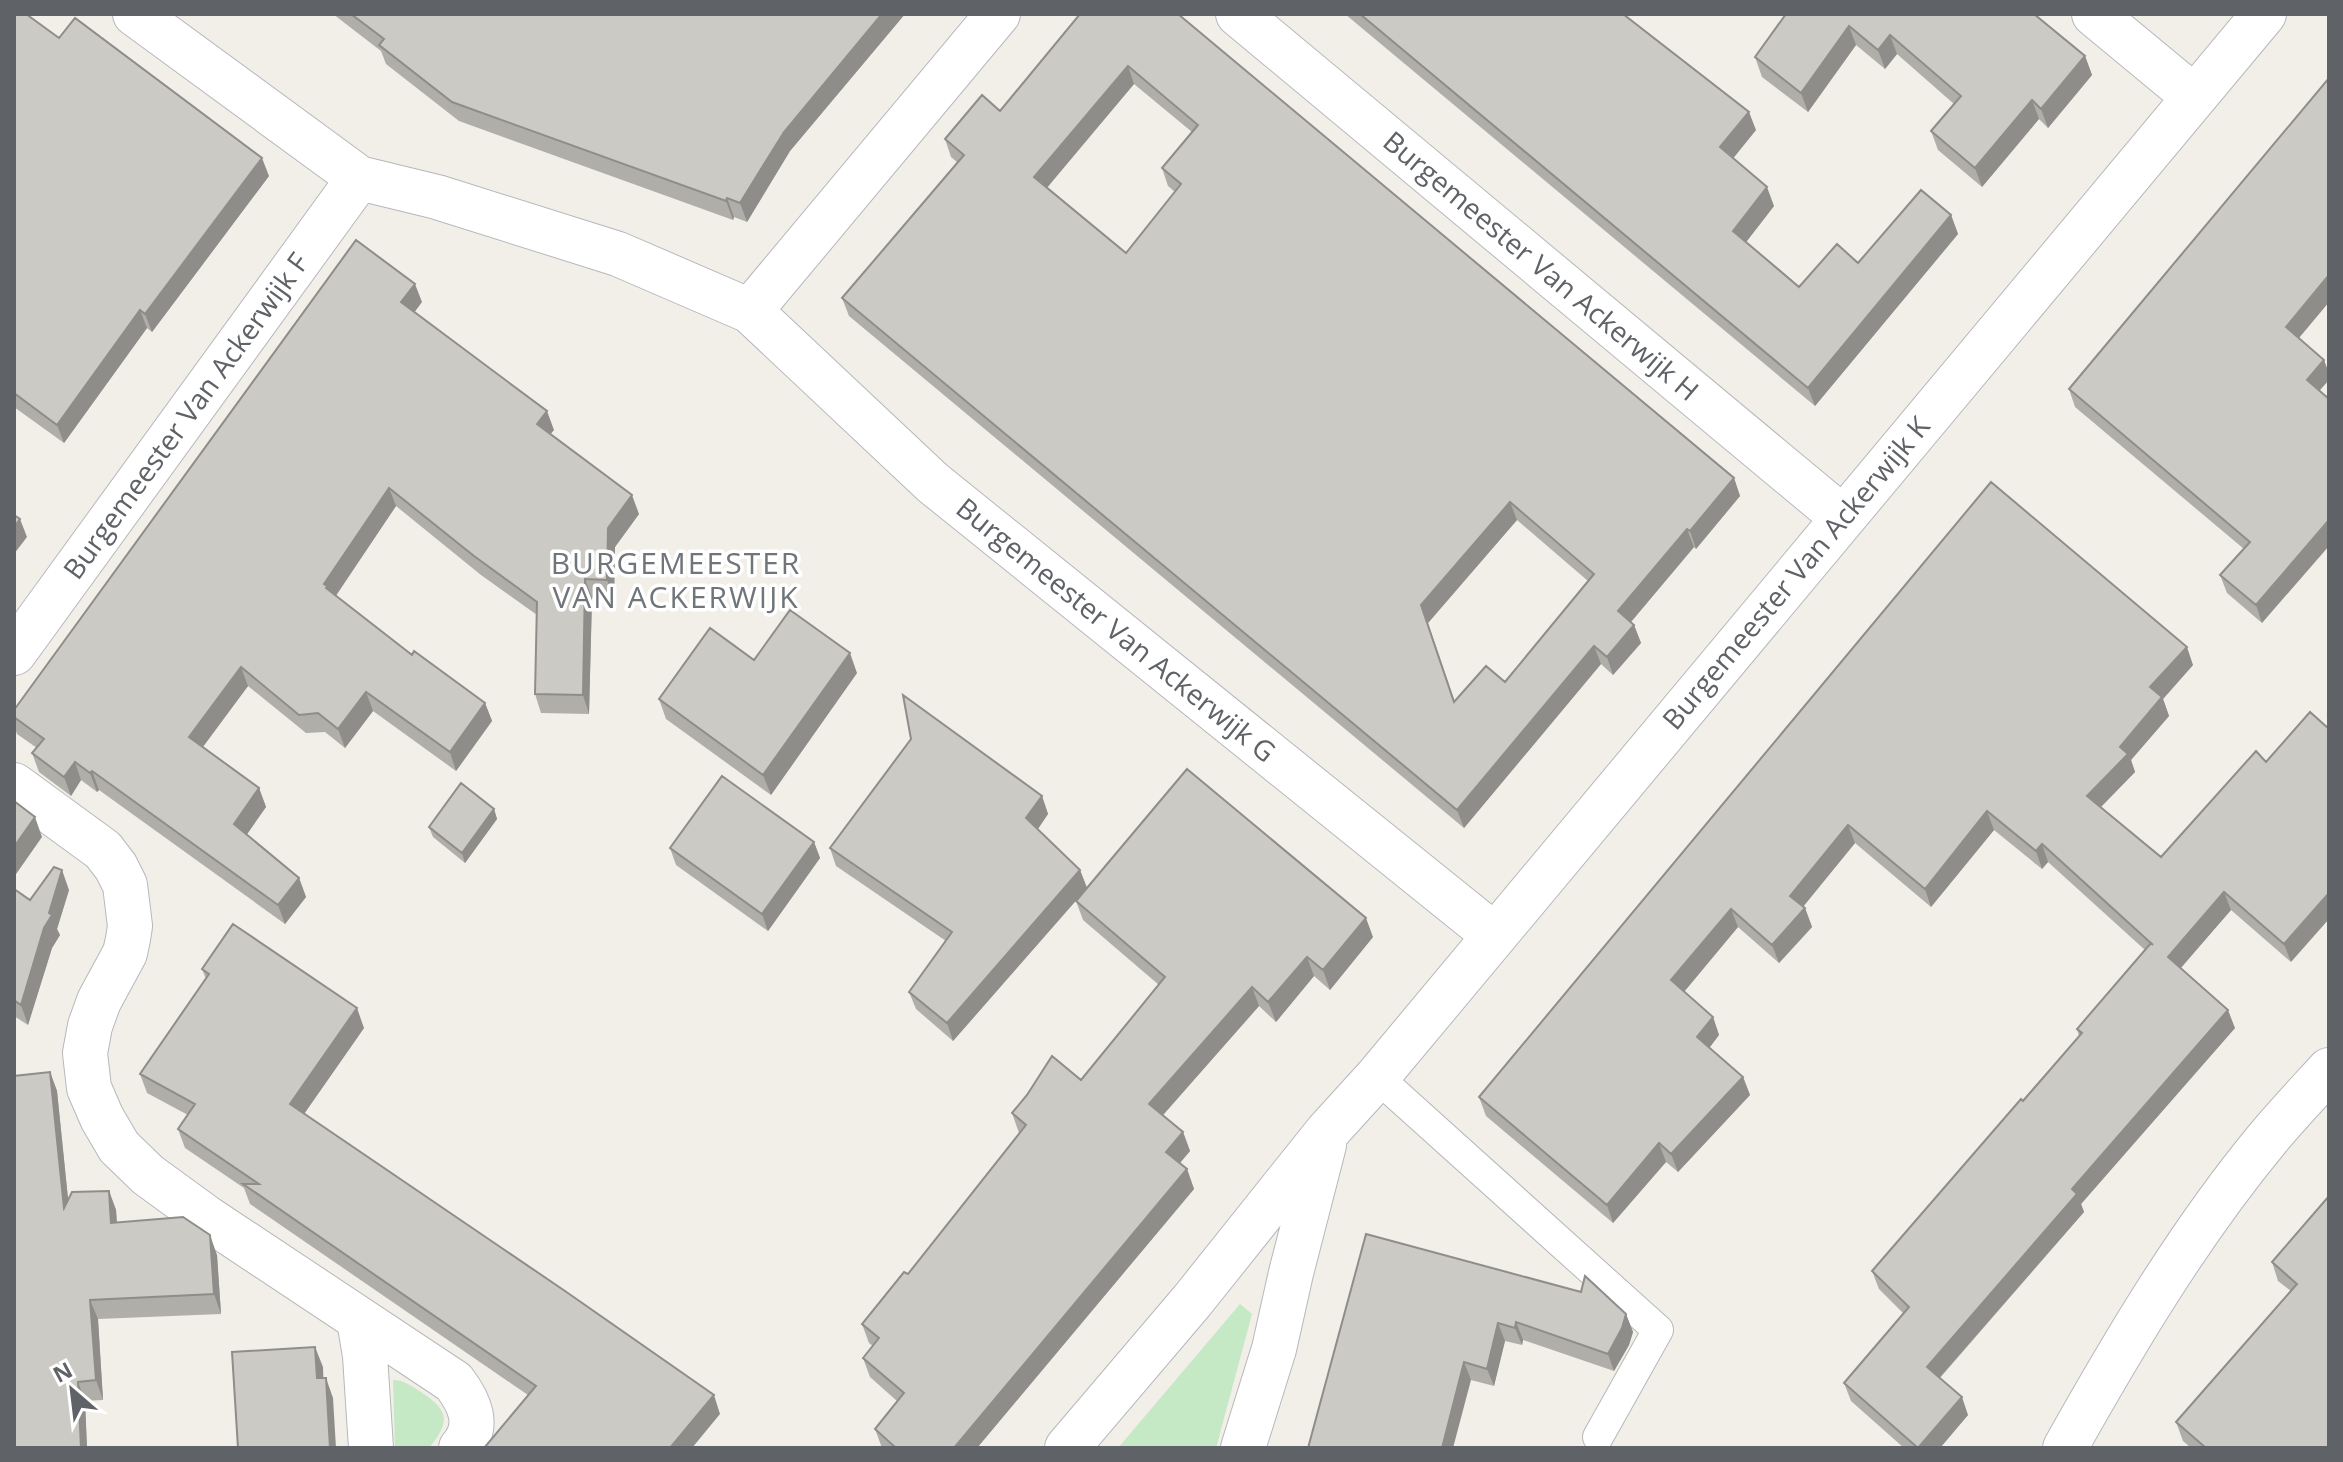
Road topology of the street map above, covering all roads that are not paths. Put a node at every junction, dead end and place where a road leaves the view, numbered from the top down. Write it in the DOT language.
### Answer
graph roads {
  1 [pos="135,14"];
  2 [pos="998,14"];
  3 [pos="1238,14"];
  4 [pos="2094,14"];
  5 [pos="2264,14"];
  6 [pos="2193,96"];
  7 [pos="359,178"];
  8 [pos="750,311"];
  9 [pos="1843,518"];
  10 [pos="14,653"];
  11 [pos="14,785"];
  12 [pos="1494,935"];
  13 [pos="2329,1070"];
  14 [pos="1377,1077"];
  15 [pos="1327,1132"];
  16 [pos="359,1320"];
  17 [pos="1598,1437"];
  18 [pos="371,1448"];
  19 [pos="461,1448"];
  20 [pos="1067,1448"];
  21 [pos="1243,1448"];
  22 [pos="2065,1448"];
  1 -- 7 [label="street"];
  2 -- 8 [label="street"];
  3 -- 9 [label="street, Burgemeester Van Ackerwijk H"];
  4 -- 6 [label="street"];
  5 -- 6 [label="street, Burgemeester Van Ackerwijk K"];
  6 -- 9 [label="street, Burgemeester Van Ackerwijk K"];
  7 -- 8 [label="street, Burgemeester Van Ackerwijk G"];
  7 -- 10 [label="street, Burgemeester Van Ackerwijk F"];
  8 -- 12 [label="street, Burgemeester Van Ackerwijk G"];
  9 -- 12 [label="street, Burgemeester Van Ackerwijk K"];
  11 -- 16 [label="street"];
  12 -- 14 [label="street, Burgemeester Van Ackerwijk K"];
  13 -- 22 [label="street"];
  14 -- 15 [label="street, Burgemeester Van Ackerwijk K"];
  14 -- 17 [label="lane"];
  15 -- 20 [label="street, Burgemeester Van Ackerwijk K"];
  15 -- 21 [label="street, Burgemeester Van Ackerwijk K"];
  16 -- 18 [label="street"];
  16 -- 19 [label="street"];
}
